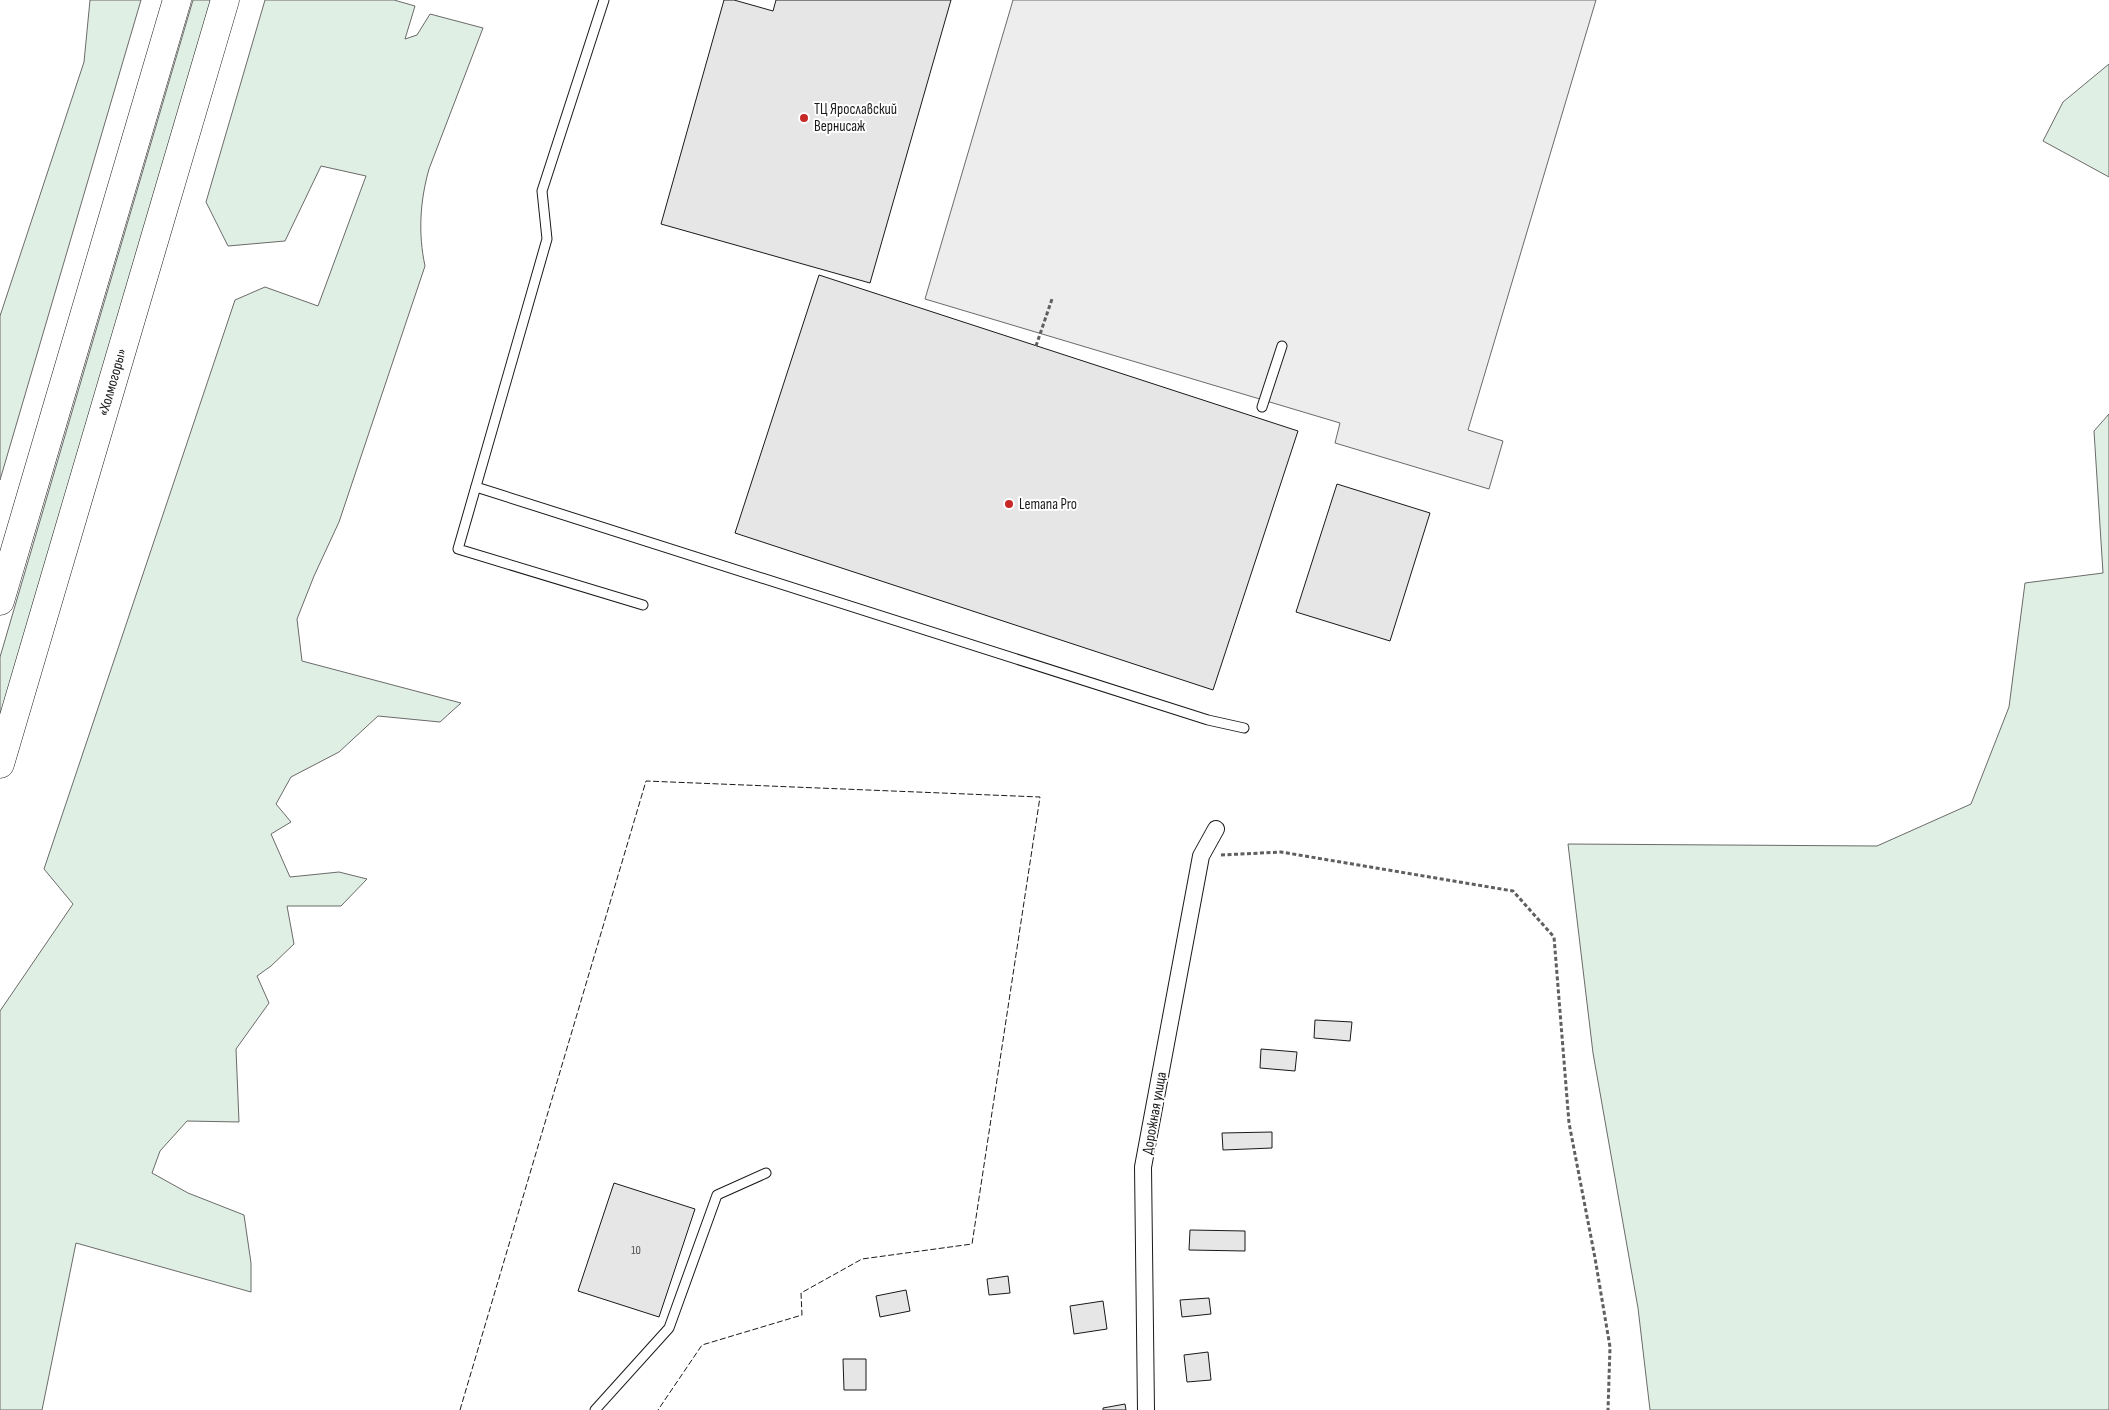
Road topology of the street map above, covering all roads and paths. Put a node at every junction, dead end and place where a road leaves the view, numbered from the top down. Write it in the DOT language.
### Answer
graph roads {
  1 [pos="177,0"];
  2 [pos="225,0"];
  3 [pos="604,0"];
  4 [pos="1052,299"];
  5 [pos="1036,346"];
  6 [pos="1282,346"];
  7 [pos="1262,407"];
  8 [pos="476,487"];
  9 [pos="0,602"];
  10 [pos="643,605"];
  11 [pos="1244,728"];
  12 [pos="0,764"];
  13 [pos="1216,829"];
  14 [pos="1201,856"];
  15 [pos="766,1173"];
  16 [pos="1146,1407"];
  17 [pos="595,1410"];
  18 [pos="1608,1410"];
  1 -- 9 [label="highway"];
  2 -- 12 [label="highway, «Холмогоры»"];
  3 -- 8 [label="lane"];
  4 -- 5 [label="path"];
  6 -- 7 [label="lane"];
  8 -- 10 [label="lane"];
  8 -- 11 [label="lane"];
  13 -- 14 [label="street, Дорожная улица"];
  14 -- 16 [label="street, Дорожная улица"];
  14 -- 18 [label="path"];
  15 -- 17 [label="lane"];
}
